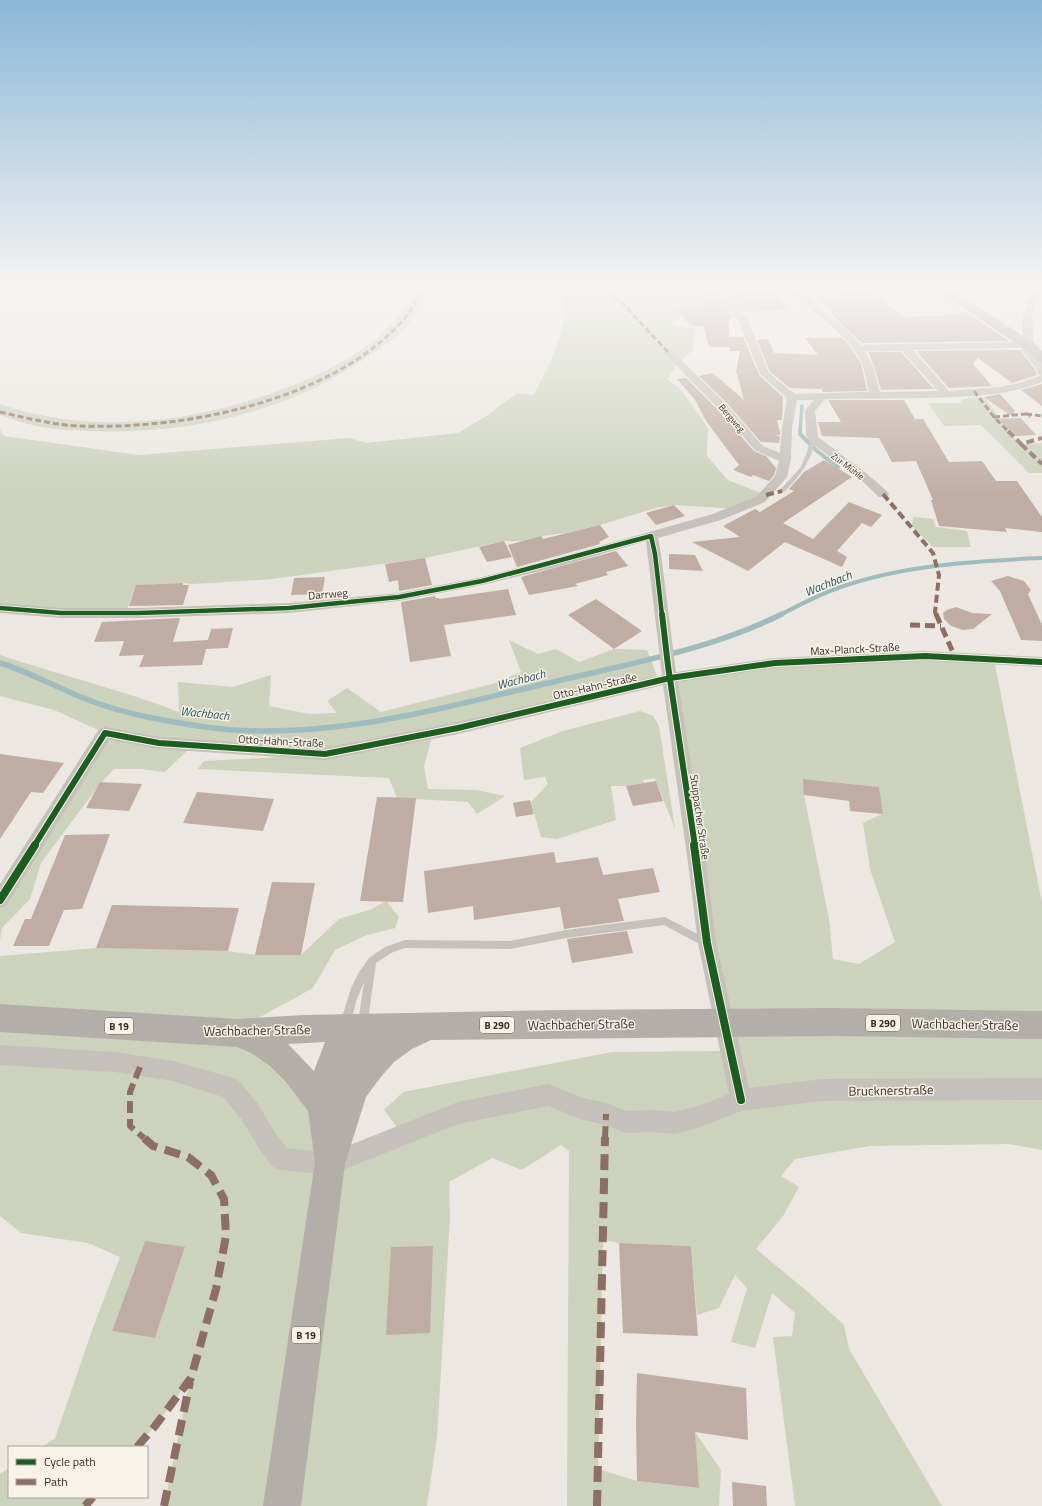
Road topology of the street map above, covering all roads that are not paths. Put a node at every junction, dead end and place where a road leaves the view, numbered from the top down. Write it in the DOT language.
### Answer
graph roads {
  1 [pos="672,356"];
  2 [pos="758,356"];
  3 [pos="863,356"];
  4 [pos="912,356"];
  5 [pos="1031,356"];
  6 [pos="1042,372"];
  7 [pos="1042,378"];
  8 [pos="946,394"];
  9 [pos="875,395"];
  10 [pos="792,397"];
  11 [pos="821,398"];
  12 [pos="812,444"];
  13 [pos="785,459"];
  14 [pos="782,491"];
  15 [pos="883,494"];
  16 [pos="651,536"];
  17 [pos="0,608"];
  18 [pos="1042,662"];
  19 [pos="669,672"];
  20 [pos="0,900"];
  21 [pos="707,944"];
  22 [pos="372,961"];
  23 [pos="0,1018"];
  24 [pos="725,1023"];
  25 [pos="1042,1025"];
  26 [pos="432,1026"];
  27 [pos="353,1028"];
  28 [pos="238,1033"];
  29 [pos="0,1055"];
  30 [pos="1042,1089"];
  31 [pos="352,1094"];
  32 [pos="741,1100"];
  33 [pos="322,1106"];
  34 [pos="330,1164"];
  35 [pos="282,1506"];
  1 -- 13 [label="street, Bergweg"];
  2 -- 10 [label="street"];
  3 -- 9 [label="street"];
  4 -- 8 [label="street"];
  5 -- 6 [label="street"];
  7 -- 8 [label="street"];
  8 -- 9 [label="street"];
  9 -- 11 [label="street"];
  10 -- 11 [label="street"];
  10 -- 13 [label="street"];
  11 -- 12 [label="street"];
  12 -- 14 [label="lane"];
  12 -- 15 [label="street, Zur Mühle"];
  13 -- 16 [label="street"];
  16 -- 17 [label="street, Darrweg"];
  16 -- 19 [label="street, Stuppacher Straße"];
  18 -- 19 [label="street, Max-Planck-Straße"];
  19 -- 20 [label="street, Otto-Hahn-Straße"];
  19 -- 21 [label="street, Stuppacher Straße"];
  21 -- 22 [label="lane"];
  21 -- 24 [label="street, Stuppacher Straße"];
  22 -- 27 [label="lane"];
  22 -- 27 [label="lane"];
  23 -- 28 [label="main road, Wachbacher Straße / B 19"];
  24 -- 25 [label="main road, Wachbacher Straße / B 290"];
  24 -- 26 [label="main road, Wachbacher Straße / B 290"];
  24 -- 32 [label="street, Stuppacher Straße"];
  26 -- 27 [label="main road, Wachbacher Straße / B 290"];
  26 -- 31 [label="main road"];
  27 -- 28 [label="main road, Wachbacher Straße / B 19"];
  27 -- 31 [label="main road, B 19"];
  27 -- 33 [label="main road, B 19"];
  28 -- 33 [label="main road, B 19"];
  29 -- 34 [label="street"];
  30 -- 32 [label="street, Brucknerstraße"];
  31 -- 34 [label="main road, B 19"];
  32 -- 34 [label="street, Brucknerstraße"];
  33 -- 34 [label="main road, B 19"];
  34 -- 35 [label="main road, B 19"];
}
